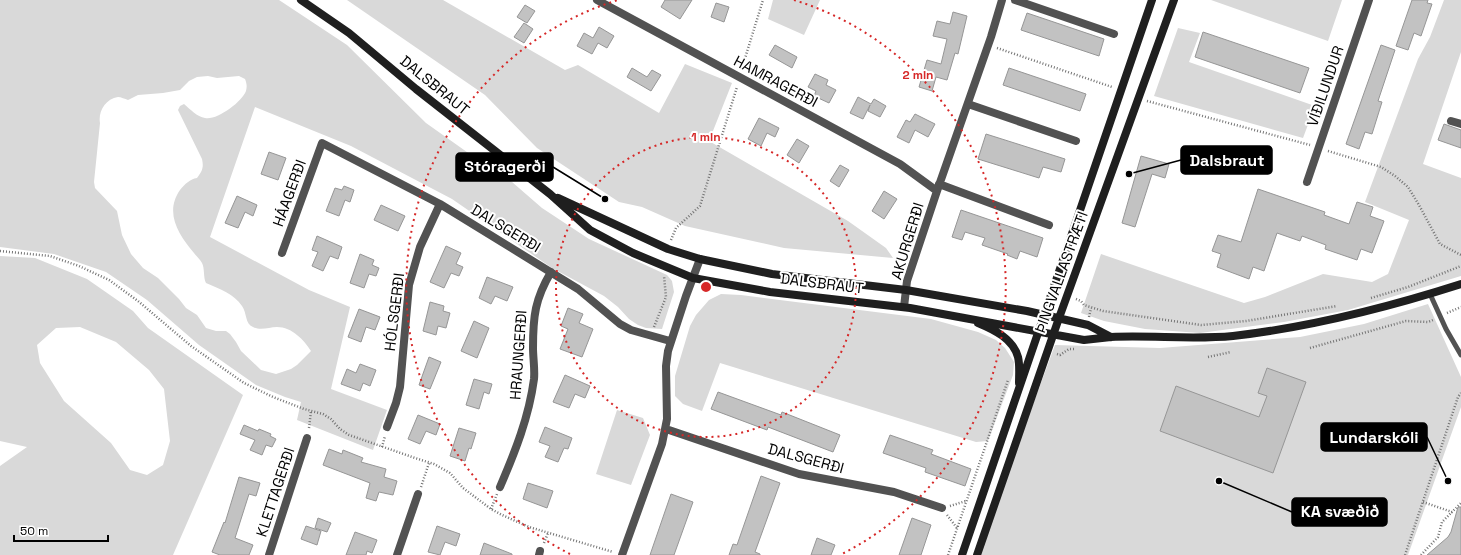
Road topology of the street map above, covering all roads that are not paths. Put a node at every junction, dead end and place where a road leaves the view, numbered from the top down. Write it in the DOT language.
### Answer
graph roads {
  1 [pos="301,0"];
  2 [pos="597,0"];
  3 [pos="1002,0"];
  4 [pos="1015,0"];
  5 [pos="1152,0"];
  6 [pos="1174,0"];
  7 [pos="1369,0"];
  8 [pos="1114,34"];
  9 [pos="968,104"];
  10 [pos="1451,121"];
  11 [pos="1461,124"];
  12 [pos="1076,141"];
  13 [pos="322,143"];
  14 [pos="1307,182"];
  15 [pos="938,188"];
  16 [pos="550,194"];
  17 [pos="440,204"];
  18 [pos="1049,225"];
  19 [pos="282,252"];
  20 [pos="700,259"];
  21 [pos="551,272"];
  22 [pos="693,278"];
  23 [pos="1461,284"];
  24 [pos="906,290"];
  25 [pos="1430,294"];
  26 [pos="904,307"];
  27 [pos="1044,315"];
  28 [pos="965,317"];
  29 [pos="1059,318"];
  30 [pos="1038,332"];
  31 [pos="1053,335"];
  32 [pos="1112,337"];
  33 [pos="670,341"];
  34 [pos="1461,355"];
  35 [pos="1020,390"];
  36 [pos="387,427"];
  37 [pos="666,429"];
  38 [pos="307,438"];
  39 [pos="500,487"];
  40 [pos="418,494"];
  41 [pos="942,508"];
  42 [pos="269,555"];
  43 [pos="397,555"];
  44 [pos="621,555"];
  45 [pos="962,555"];
  46 [pos="977,555"];
  1 -- 16 [label="street, DALSBRAUT"];
  2 -- 15 [label="street, HAMRAGERÐI"];
  3 -- 9 [label="street, AKURGERÐI"];
  4 -- 8 [label="street"];
  5 -- 27 [label="street, ÞINGVALLASTRÆTI"];
  6 -- 29 [label="street, ÞINGVALLASTRÆTI"];
  7 -- 14 [label="street, VÍÐILUNDUR"];
  9 -- 12 [label="street"];
  9 -- 15 [label="street, AKURGERÐI"];
  10 -- 11 [label="street"];
  13 -- 17 [label="street, DALSGERÐI"];
  13 -- 19 [label="street, HÁAGERÐI"];
  15 -- 18 [label="street"];
  15 -- 24 [label="street, AKURGERÐI"];
  16 -- 20 [label="street, DALSBRAUT"];
  16 -- 22 [label="street, DALSBRAUT"];
  17 -- 21 [label="street, DALSGERÐI"];
  17 -- 36 [label="street, HÓLSGERÐI"];
  20 -- 22 [label="street"];
  20 -- 24 [label="street, DALSBRAUT"];
  21 -- 33 [label="street, DALSGERÐI"];
  21 -- 39 [label="street, HRAUNGERÐI"];
  22 -- 26 [label="street, DALSBRAUT"];
  22 -- 33 [label="street"];
  23 -- 25 [label="street, DALSBRAUT"];
  24 -- 26 [label="street, AKURGERÐI"];
  24 -- 27 [label="street, DALSBRAUT"];
  25 -- 32 [label="street, DALSBRAUT"];
  25 -- 34 [label="lane"];
  26 -- 28 [label="street, DALSBRAUT"];
  27 -- 29 [label="street, DALSBRAUT"];
  27 -- 30 [label="street, ÞINGVALLASTRÆTI"];
  28 -- 30 [label="street, DALSBRAUT"];
  28 -- 35 [label="street"];
  29 -- 31 [label="street, ÞINGVALLASTRÆTI"];
  29 -- 32 [label="street, DALSBRAUT"];
  30 -- 31 [label="street, DALSBRAUT"];
  30 -- 35 [label="street, ÞINGVALLASTRÆTI"];
  31 -- 32 [label="street, DALSBRAUT"];
  31 -- 46 [label="street, ÞINGVALLASTRÆTI"];
  33 -- 37 [label="street"];
  35 -- 45 [label="street, ÞINGVALLASTRÆTI"];
  37 -- 41 [label="street, DALSGERÐI"];
  37 -- 44 [label="street"];
  38 -- 42 [label="street, KLETTAGERÐI"];
  40 -- 43 [label="street"];
}
